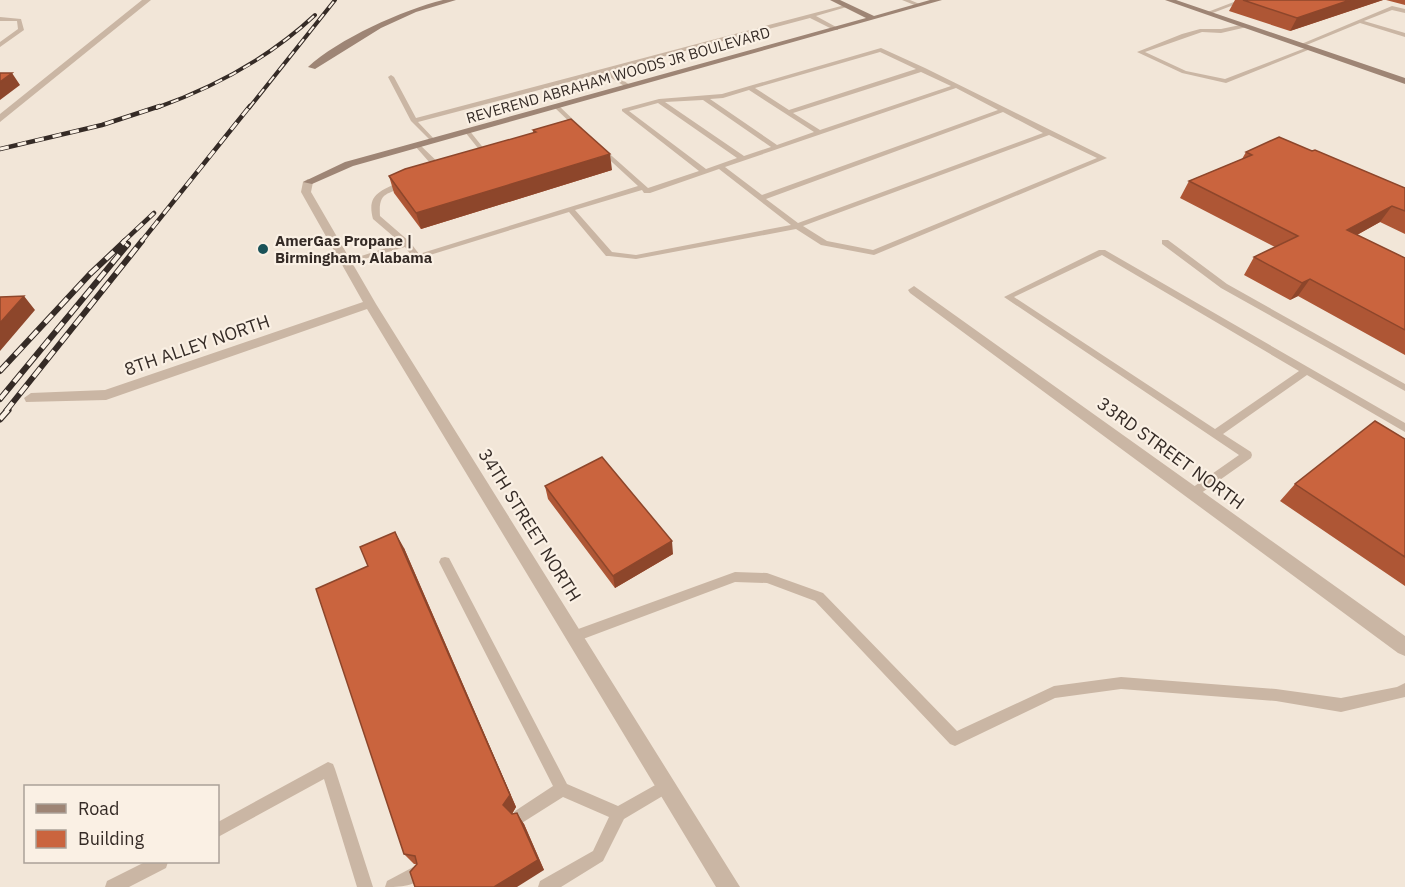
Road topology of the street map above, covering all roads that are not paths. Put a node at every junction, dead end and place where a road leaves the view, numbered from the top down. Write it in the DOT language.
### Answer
graph roads {
  1 [pos="147,0"];
  2 [pos="452,0"];
  3 [pos="834,0"];
  4 [pos="905,0"];
  5 [pos="938,0"];
  6 [pos="1169,0"];
  7 [pos="1244,0"];
  8 [pos="919,5"];
  9 [pos="847,6"];
  10 [pos="1405,12"];
  11 [pos="1208,13"];
  12 [pos="811,16"];
  13 [pos="873,18"];
  14 [pos="0,19"];
  15 [pos="1360,22"];
  16 [pos="1245,26"];
  17 [pos="836,28"];
  18 [pos="1405,35"];
  19 [pos="0,45"];
  20 [pos="1306,47"];
  21 [pos="312,67"];
  22 [pos="923,69"];
  23 [pos="604,70"];
  24 [pos="391,77"];
  25 [pos="1405,81"];
  26 [pos="628,86"];
  27 [pos="956,86"];
  28 [pos="750,88"];
  29 [pos="704,98"];
  30 [pos="659,102"];
  31 [pos="556,106"];
  32 [pos="1004,110"];
  33 [pos="789,112"];
  34 [pos="0,119"];
  35 [pos="414,121"];
  36 [pos="579,128"];
  37 [pos="467,131"];
  38 [pos="569,131"];
  39 [pos="819,132"];
  40 [pos="1049,133"];
  41 [pos="587,136"];
  42 [pos="433,141"];
  43 [pos="596,144"];
  44 [pos="417,145"];
  45 [pos="776,147"];
  46 [pos="498,153"];
  47 [pos="487,156"];
  48 [pos="742,158"];
  49 [pos="478,159"];
  50 [pos="719,166"];
  51 [pos="451,168"];
  52 [pos="441,171"];
  53 [pos="704,171"];
  54 [pos="430,174"];
  55 [pos="407,181"];
  56 [pos="308,182"];
  57 [pos="643,187"];
  58 [pos="760,198"];
  59 [pos="570,209"];
  60 [pos="797,226"];
  61 [pos="1165,242"];
  62 [pos="407,244"];
  63 [pos="347,262"];
  64 [pos="914,290"];
  65 [pos="370,304"];
  66 [pos="1306,371"];
  67 [pos="1405,388"];
  68 [pos="31,398"];
  69 [pos="1405,428"];
  70 [pos="1215,434"];
  71 [pos="1193,493"];
  72 [pos="446,562"];
  73 [pos="575,636"];
  74 [pos="1405,647"];
  75 [pos="1405,689"];
  76 [pos="666,786"];
  77 [pos="562,789"];
  78 [pos="619,813"];
  79 [pos="520,816"];
  80 [pos="219,829"];
  81 [pos="156,863"];
  82 [pos="417,873"];
  83 [pos="113,887"];
  84 [pos="365,887"];
  85 [pos="393,887"];
  86 [pos="546,887"];
  87 [pos="729,887"];
  1 -- 34 [label="street"];
  2 -- 21 [label="street"];
  3 -- 9 [label="street"];
  4 -- 8 [label="lane"];
  5 -- 8 [label="street, REVEREND ABRAHAM WOODS JR BOULEVARD"];
  6 -- 11 [label="street"];
  7 -- 11 [label="lane"];
  8 -- 13 [label="street, REVEREND ABRAHAM WOODS JR BOULEVARD"];
  9 -- 12 [label="lane"];
  9 -- 13 [label="street"];
  10 -- 15 [label="lane"];
  11 -- 16 [label="street"];
  12 -- 17 [label="lane"];
  12 -- 23 [label="lane"];
  13 -- 17 [label="street, REVEREND ABRAHAM WOODS JR BOULEVARD"];
  14 -- 19 [label="lane"];
  15 -- 18 [label="lane"];
  15 -- 20 [label="lane"];
  16 -- 20 [label="street"];
  16 -- 20 [label="lane"];
  17 -- 26 [label="street, REVEREND ABRAHAM WOODS JR BOULEVARD"];
  20 -- 25 [label="street"];
  22 -- 27 [label="lane"];
  22 -- 28 [label="lane"];
  22 -- 33 [label="lane"];
  23 -- 26 [label="lane"];
  23 -- 35 [label="lane"];
  24 -- 35 [label="lane"];
  26 -- 31 [label="street, REVEREND ABRAHAM WOODS JR BOULEVARD"];
  27 -- 32 [label="lane"];
  27 -- 39 [label="lane"];
  28 -- 29 [label="lane"];
  28 -- 33 [label="lane"];
  29 -- 30 [label="lane"];
  29 -- 45 [label="lane"];
  30 -- 48 [label="lane"];
  30 -- 53 [label="lane"];
  31 -- 36 [label="lane"];
  31 -- 37 [label="street, REVEREND ABRAHAM WOODS JR BOULEVARD"];
  32 -- 40 [label="lane"];
  32 -- 58 [label="lane"];
  33 -- 39 [label="lane"];
  35 -- 42 [label="lane"];
  36 -- 38 [label="lane"];
  36 -- 41 [label="lane"];
  37 -- 42 [label="street, REVEREND ABRAHAM WOODS JR BOULEVARD"];
  37 -- 47 [label="lane"];
  39 -- 45 [label="lane"];
  40 -- 60 [label="lane"];
  40 -- 60 [label="lane"];
  42 -- 44 [label="street, REVEREND ABRAHAM WOODS JR BOULEVARD"];
  43 -- 57 [label="lane"];
  44 -- 52 [label="lane"];
  44 -- 56 [label="street, REVEREND ABRAHAM WOODS JR BOULEVARD"];
  45 -- 48 [label="lane"];
  46 -- 47 [label="lane"];
  47 -- 49 [label="lane"];
  48 -- 50 [label="lane"];
  50 -- 53 [label="lane"];
  50 -- 58 [label="lane"];
  51 -- 52 [label="lane"];
  52 -- 54 [label="lane"];
  53 -- 57 [label="lane"];
  55 -- 62 [label="lane"];
  56 -- 63 [label="street, 34TH STREET NORTH"];
  57 -- 59 [label="lane"];
  58 -- 60 [label="lane"];
  59 -- 60 [label="lane"];
  59 -- 62 [label="lane"];
  61 -- 67 [label="lane"];
  62 -- 63 [label="lane"];
  63 -- 65 [label="street, 34TH STREET NORTH"];
  64 -- 71 [label="street, 33RD STREET NORTH"];
  65 -- 68 [label="street, 8TH ALLEY NORTH"];
  65 -- 73 [label="street, 34TH STREET NORTH"];
  66 -- 69 [label="lane"];
  66 -- 70 [label="lane"];
  66 -- 70 [label="lane"];
  70 -- 71 [label="lane"];
  71 -- 74 [label="street, 33RD STREET NORTH"];
  72 -- 77 [label="lane"];
  73 -- 75 [label="lane"];
  73 -- 76 [label="street, 34TH STREET NORTH"];
  76 -- 78 [label="lane"];
  76 -- 87 [label="street, 34TH STREET NORTH"];
  77 -- 78 [label="lane"];
  77 -- 79 [label="lane"];
  78 -- 86 [label="lane"];
  80 -- 84 [label="lane"];
  81 -- 83 [label="lane"];
  82 -- 85 [label="lane"];
}
